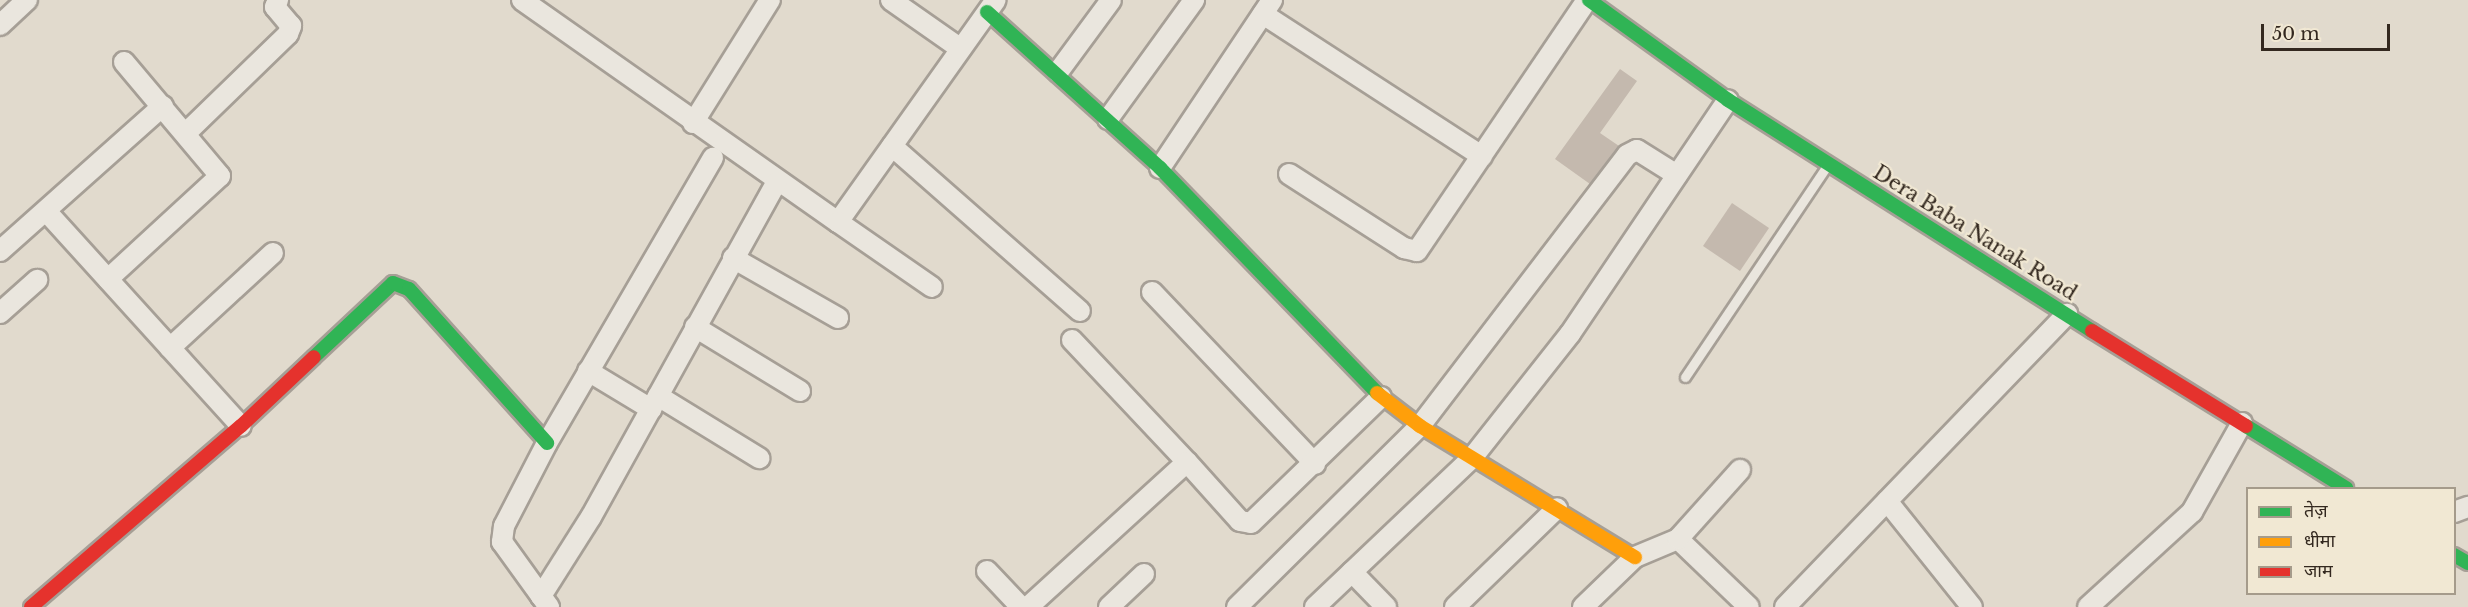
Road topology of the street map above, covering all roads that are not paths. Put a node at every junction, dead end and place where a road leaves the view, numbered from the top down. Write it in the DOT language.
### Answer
graph roads {
  1 [pos="27,0"];
  2 [pos="278,0"];
  3 [pos="522,0"];
  4 [pos="770,0"];
  5 [pos="891,0"];
  6 [pos="1111,0"];
  7 [pos="1194,0"];
  8 [pos="1588,0"];
  9 [pos="992,6"];
  10 [pos="1268,7"];
  11 [pos="0,25"];
  12 [pos="961,49"];
  13 [pos="124,62"];
  14 [pos="1058,72"];
  15 [pos="1728,100"];
  16 [pos="163,106"];
  17 [pos="1108,119"];
  18 [pos="693,123"];
  19 [pos="186,132"];
  20 [pos="891,146"];
  21 [pos="1482,156"];
  22 [pos="713,158"];
  23 [pos="1828,164"];
  24 [pos="1160,168"];
  25 [pos="1289,174"];
  26 [pos="1677,175"];
  27 [pos="777,182"];
  28 [pos="46,211"];
  29 [pos="838,222"];
  30 [pos="0,251"];
  31 [pos="273,253"];
  32 [pos="733,258"];
  33 [pos="108,279"];
  34 [pos="37,280"];
  35 [pos="932,287"];
  36 [pos="1152,292"];
  37 [pos="1080,311"];
  38 [pos="0,313"];
  39 [pos="2067,314"];
  40 [pos="838,318"];
  41 [pos="695,327"];
  42 [pos="1072,340"];
  43 [pos="170,348"];
  44 [pos="588,371"];
  45 [pos="1686,377"];
  46 [pos="800,391"];
  47 [pos="1381,397"];
  48 [pos="654,402"];
  49 [pos="2242,423"];
  50 [pos="241,426"];
  51 [pos="1420,426"];
  52 [pos="547,443"];
  53 [pos="759,458"];
  54 [pos="1472,458"];
  55 [pos="1187,462"];
  56 [pos="1315,464"];
  57 [pos="1740,470"];
  58 [pos="2343,487"];
  59 [pos="1887,501"];
  60 [pos="1557,508"];
  61 [pos="1678,539"];
  62 [pos="1635,557"];
  63 [pos="987,571"];
  64 [pos="1352,572"];
  65 [pos="1144,574"];
  66 [pos="545,601"];
  67 [pos="31,607"];
  68 [pos="1020,607"];
  69 [pos="1028,607"];
  70 [pos="1109,607"];
  71 [pos="1237,607"];
  72 [pos="1315,607"];
  73 [pos="1386,607"];
  74 [pos="1455,607"];
  75 [pos="1583,607"];
  76 [pos="1749,607"];
  77 [pos="1785,607"];
  78 [pos="1972,607"];
  79 [pos="2088,607"];
  1 -- 11 [label="street"];
  2 -- 19 [label="street"];
  3 -- 18 [label="street"];
  4 -- 18 [label="street"];
  5 -- 12 [label="street"];
  6 -- 14 [label="street"];
  7 -- 17 [label="street"];
  8 -- 15 [label="street, Dera Baba Nanak Road"];
  8 -- 21 [label="street"];
  9 -- 12 [label="street"];
  9 -- 14 [label="street"];
  10 -- 21 [label="street"];
  10 -- 24 [label="street"];
  12 -- 20 [label="street"];
  13 -- 16 [label="street"];
  14 -- 17 [label="street"];
  15 -- 23 [label="street, Dera Baba Nanak Road"];
  15 -- 26 [label="street"];
  16 -- 19 [label="street"];
  16 -- 28 [label="street"];
  17 -- 24 [label="street"];
  18 -- 27 [label="street"];
  19 -- 33 [label="street"];
  20 -- 29 [label="street"];
  20 -- 37 [label="street"];
  21 -- 25 [label="street"];
  22 -- 44 [label="street"];
  23 -- 39 [label="street, Dera Baba Nanak Road"];
  23 -- 45 [label="lane"];
  24 -- 47 [label="street"];
  26 -- 51 [label="street"];
  26 -- 54 [label="street"];
  27 -- 29 [label="street"];
  27 -- 32 [label="street"];
  28 -- 30 [label="street"];
  28 -- 33 [label="street"];
  29 -- 35 [label="street"];
  31 -- 43 [label="street"];
  32 -- 40 [label="street"];
  32 -- 41 [label="street"];
  33 -- 43 [label="street"];
  34 -- 38 [label="street"];
  36 -- 56 [label="street"];
  39 -- 49 [label="street, Dera Baba Nanak Road"];
  39 -- 59 [label="street"];
  41 -- 46 [label="street"];
  41 -- 48 [label="street"];
  42 -- 55 [label="street"];
  43 -- 50 [label="street"];
  44 -- 48 [label="street"];
  44 -- 52 [label="street"];
  47 -- 51 [label="street"];
  47 -- 56 [label="street"];
  48 -- 53 [label="street"];
  48 -- 66 [label="street"];
  49 -- 58 [label="street, Dera Baba Nanak Road"];
  49 -- 79 [label="street"];
  50 -- 52 [label="street"];
  50 -- 67 [label="street"];
  51 -- 54 [label="street"];
  51 -- 71 [label="street"];
  52 -- 66 [label="street"];
  54 -- 60 [label="street"];
  54 -- 64 [label="street"];
  55 -- 56 [label="street"];
  55 -- 69 [label="street"];
  57 -- 61 [label="street"];
  59 -- 77 [label="street"];
  59 -- 78 [label="street"];
  60 -- 62 [label="street"];
  60 -- 74 [label="street"];
  61 -- 62 [label="street"];
  61 -- 76 [label="street"];
  62 -- 75 [label="street"];
  63 -- 68 [label="street"];
  64 -- 72 [label="street"];
  64 -- 73 [label="street"];
  65 -- 70 [label="street"];
}
